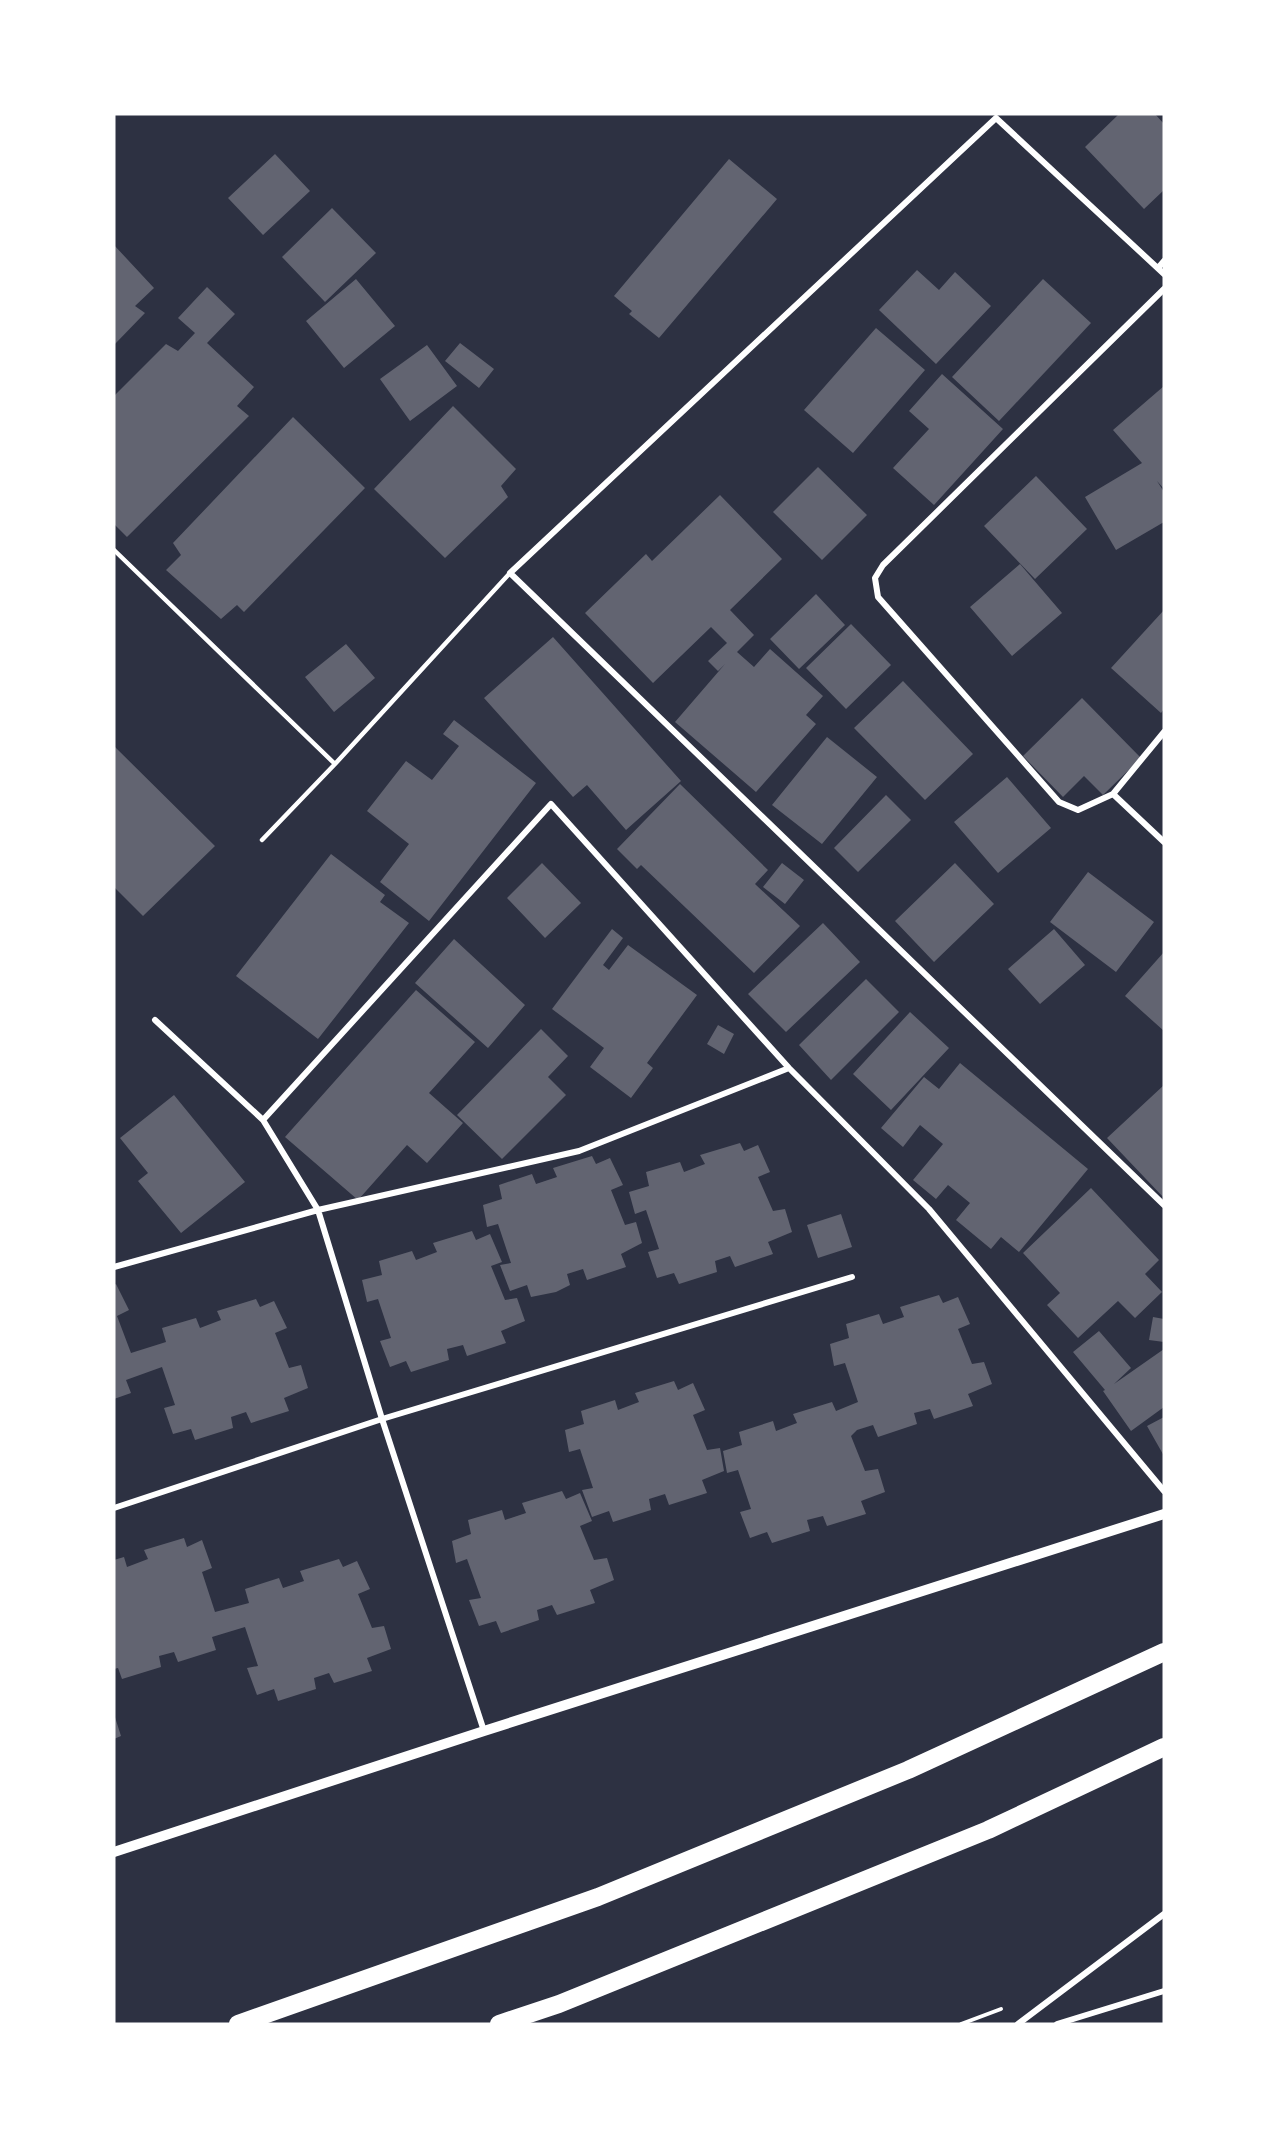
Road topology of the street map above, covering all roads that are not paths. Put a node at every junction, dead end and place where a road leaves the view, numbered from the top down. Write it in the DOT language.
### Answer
graph roads {
  1 [pos="1164,261"];
  2 [pos="1158,268"];
  3 [pos="1164,274"];
  4 [pos="1164,289"];
  5 [pos="114,550"];
  6 [pos="510,573"];
  7 [pos="1164,732"];
  8 [pos="335,764"];
  9 [pos="1113,794"];
  10 [pos="262,840"];
  11 [pos="1164,842"];
  12 [pos="155,1020"];
  13 [pos="789,1068"];
  14 [pos="263,1119"];
  15 [pos="1164,1205"];
  16 [pos="318,1210"];
  17 [pos="114,1267"];
  18 [pos="852,1277"];
  19 [pos="382,1419"];
  20 [pos="1164,1491"];
  21 [pos="114,1508"];
  22 [pos="1164,1514"];
  23 [pos="1164,1652"];
  24 [pos="484,1731"];
  25 [pos="1164,1747"];
  26 [pos="114,1852"];
  27 [pos="1164,1914"];
  28 [pos="1164,1992"];
  29 [pos="238,2024"];
  30 [pos="499,2024"];
  31 [pos="1018,2024"];
  32 [pos="1057,2024"];
  1 -- 2 [label="street"];
  2 -- 3 [label="street"];
  2 -- 6 [label="street"];
  4 -- 9 [label="street"];
  5 -- 8 [label="lane"];
  6 -- 8 [label="lane"];
  6 -- 15 [label="street"];
  7 -- 9 [label="street"];
  8 -- 10 [label="lane"];
  9 -- 11 [label="street"];
  12 -- 14 [label="street"];
  13 -- 14 [label="street"];
  13 -- 16 [label="street"];
  13 -- 20 [label="street"];
  14 -- 16 [label="street"];
  16 -- 17 [label="street"];
  16 -- 19 [label="street"];
  18 -- 19 [label="street"];
  19 -- 21 [label="street"];
  19 -- 24 [label="street"];
  22 -- 24 [label="street"];
  23 -- 29 [label="highway"];
  24 -- 26 [label="street"];
  25 -- 30 [label="highway"];
  27 -- 31 [label="street"];
  28 -- 32 [label="street"];
}
